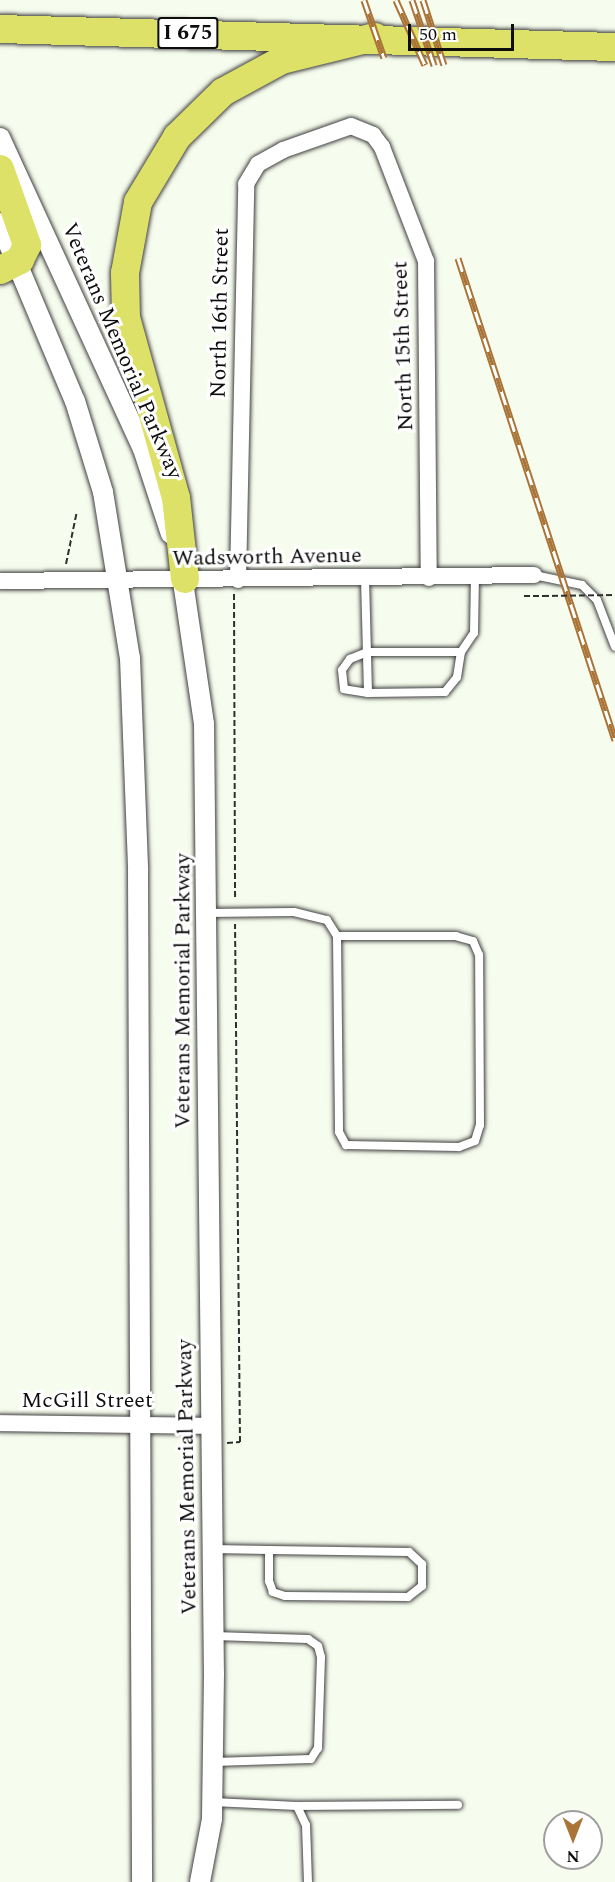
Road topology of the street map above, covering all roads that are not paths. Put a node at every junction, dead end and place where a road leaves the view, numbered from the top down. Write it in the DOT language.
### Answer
graph roads {
  1 [pos="0,29"];
  2 [pos="375,37"];
  3 [pos="615,47"];
  4 [pos="363,129"];
  5 [pos="0,138"];
  6 [pos="0,169"];
  7 [pos="0,223"];
  8 [pos="10,265"];
  9 [pos="475,575"];
  10 [pos="534,575"];
  11 [pos="365,578"];
  12 [pos="429,578"];
  13 [pos="185,579"];
  14 [pos="238,580"];
  15 [pos="0,581"];
  16 [pos="118,581"];
  17 [pos="615,648"];
  18 [pos="367,652"];
  19 [pos="461,652"];
  20 [pos="368,693"];
  21 [pos="207,913"];
  22 [pos="337,936"];
  23 [pos="0,1423"];
  24 [pos="142,1424"];
  25 [pos="210,1426"];
  26 [pos="212,1549"];
  27 [pos="269,1550"];
  28 [pos="213,1636"];
  29 [pos="213,1762"];
  30 [pos="212,1802"];
  31 [pos="458,1805"];
  32 [pos="297,1806"];
  33 [pos="142,1882"];
  34 [pos="201,1882"];
  35 [pos="308,1882"];
  1 -- 2 [label="highway, I 675"];
  2 -- 3 [label="highway, I 675"];
  2 -- 13 [label="highway"];
  4 -- 12 [label="street, North 15th Street"];
  4 -- 14 [label="street, North 16th Street"];
  5 -- 13 [label="street, Veterans Memorial Parkway"];
  6 -- 8 [label="highway"];
  7 -- 8 [label="street, Veterans Memorial Parkway"];
  8 -- 16 [label="street, Veterans Memorial Parkway"];
  9 -- 10 [label="street, Wadsworth Avenue"];
  9 -- 12 [label="street, Wadsworth Avenue"];
  9 -- 19 [label="lane"];
  10 -- 17 [label="lane"];
  11 -- 12 [label="street, Wadsworth Avenue"];
  11 -- 14 [label="street, Wadsworth Avenue"];
  11 -- 18 [label="lane"];
  13 -- 14 [label="street, Wadsworth Avenue"];
  13 -- 16 [label="street, Wadsworth Avenue"];
  13 -- 21 [label="street, Veterans Memorial Parkway"];
  15 -- 16 [label="street, Wadsworth Avenue"];
  16 -- 24 [label="street, Veterans Memorial Parkway"];
  18 -- 19 [label="lane"];
  18 -- 20 [label="lane"];
  18 -- 20 [label="lane"];
  19 -- 20 [label="lane"];
  21 -- 22 [label="lane"];
  21 -- 25 [label="street, Veterans Memorial Parkway"];
  22 -- 22 [label="lane"];
  23 -- 24 [label="street, McGill Street"];
  24 -- 25 [label="street, McGill Street"];
  24 -- 33 [label="street, Veterans Memorial Parkway"];
  25 -- 26 [label="street, Veterans Memorial Parkway"];
  26 -- 27 [label="lane"];
  26 -- 28 [label="street, Veterans Memorial Parkway"];
  27 -- 27 [label="lane"];
  28 -- 29 [label="street, Veterans Memorial Parkway"];
  28 -- 29 [label="lane"];
  29 -- 30 [label="street, Veterans Memorial Parkway"];
  30 -- 32 [label="lane"];
  30 -- 34 [label="street, Veterans Memorial Parkway"];
  31 -- 32 [label="lane"];
  32 -- 35 [label="lane"];
}
